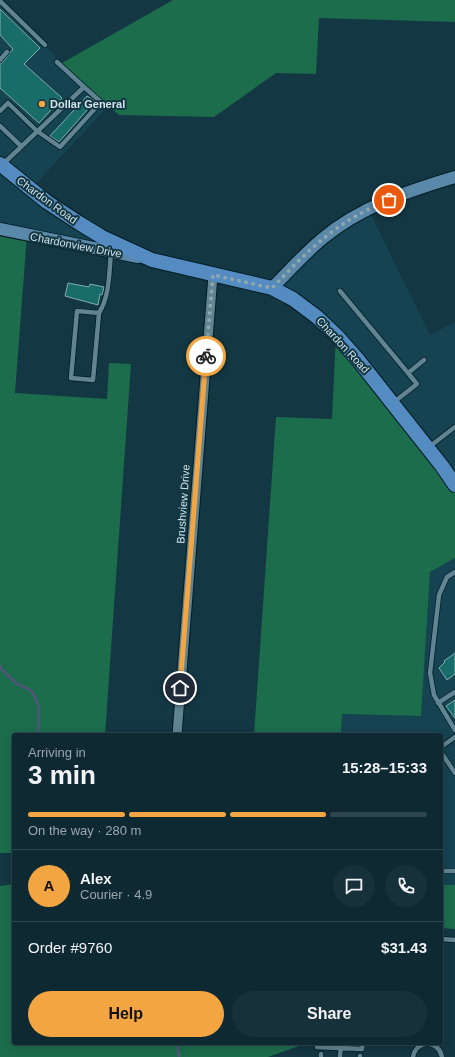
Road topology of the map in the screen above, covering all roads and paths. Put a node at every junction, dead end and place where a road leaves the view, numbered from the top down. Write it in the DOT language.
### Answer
graph roads {
  1 [pos="0,1"];
  2 [pos="45,46"];
  3 [pos="7,52"];
  4 [pos="0,60"];
  5 [pos="57,62"];
  6 [pos="84,87"];
  7 [pos="0,111"];
  8 [pos="0,126"];
  9 [pos="37,131"];
  10 [pos="21,146"];
  11 [pos="0,165"];
  12 [pos="455,177"];
  13 [pos="0,230"];
  14 [pos="111,252"];
  15 [pos="152,260"];
  16 [pos="213,275"];
  17 [pos="272,288"];
  18 [pos="340,291"];
  19 [pos="99,313"];
  20 [pos="424,360"];
  21 [pos="408,373"];
  22 [pos="393,403"];
  23 [pos="455,427"];
  24 [pos="428,448"];
  25 [pos="453,479"];
  26 [pos="455,572"];
  27 [pos="455,692"];
  28 [pos="438,703"];
  29 [pos="453,724"];
  30 [pos="455,730"];
  31 [pos="177,733"];
  32 [pos="455,737"];
  33 [pos="443,746"];
  34 [pos="443,755"];
  35 [pos="455,773"];
  36 [pos="443,871"];
  37 [pos="455,871"];
  38 [pos="443,939"];
  39 [pos="455,940"];
  40 [pos="317,1045"];
  41 [pos="341,1045"];
  42 [pos="363,1045"];
  43 [pos="422,1045"];
  44 [pos="433,1045"];
  45 [pos="340,1057"];
  46 [pos="413,1057"];
  47 [pos="442,1057"];
  1 -- 2 [label="lane"];
  3 -- 4 [label="lane"];
  5 -- 6 [label="lane"];
  6 -- 9 [label="lane"];
  6 -- 9 [label="lane"];
  7 -- 9 [label="lane"];
  8 -- 10 [label="lane"];
  9 -- 10 [label="lane"];
  10 -- 11 [label="lane"];
  11 -- 15 [label="main road, Chardon Road"];
  12 -- 17 [label="street"];
  13 -- 14 [label="street, Chardonview Drive"];
  14 -- 15 [label="street, Chardonview Drive"];
  14 -- 19 [label="lane"];
  15 -- 16 [label="main road, Chardon Road"];
  16 -- 17 [label="main road, Chardon Road"];
  16 -- 31 [label="street, Brushview Drive"];
  17 -- 22 [label="main road, Chardon Road"];
  18 -- 21 [label="lane"];
  19 -- 19 [label="lane"];
  20 -- 21 [label="lane"];
  21 -- 22 [label="lane"];
  22 -- 24 [label="main road, Chardon Road"];
  23 -- 24 [label="lane"];
  24 -- 25 [label="main road, Chardon Road"];
  26 -- 28 [label="lane"];
  27 -- 28 [label="lane"];
  28 -- 29 [label="lane"];
  29 -- 30 [label="lane"];
  32 -- 33 [label="lane"];
  34 -- 35 [label="lane"];
  36 -- 37 [label="lane"];
  38 -- 39 [label="lane"];
  40 -- 41 [label="lane"];
  41 -- 42 [label="lane"];
  41 -- 45 [label="lane"];
  43 -- 46 [label="lane"];
  44 -- 47 [label="lane"];
}
